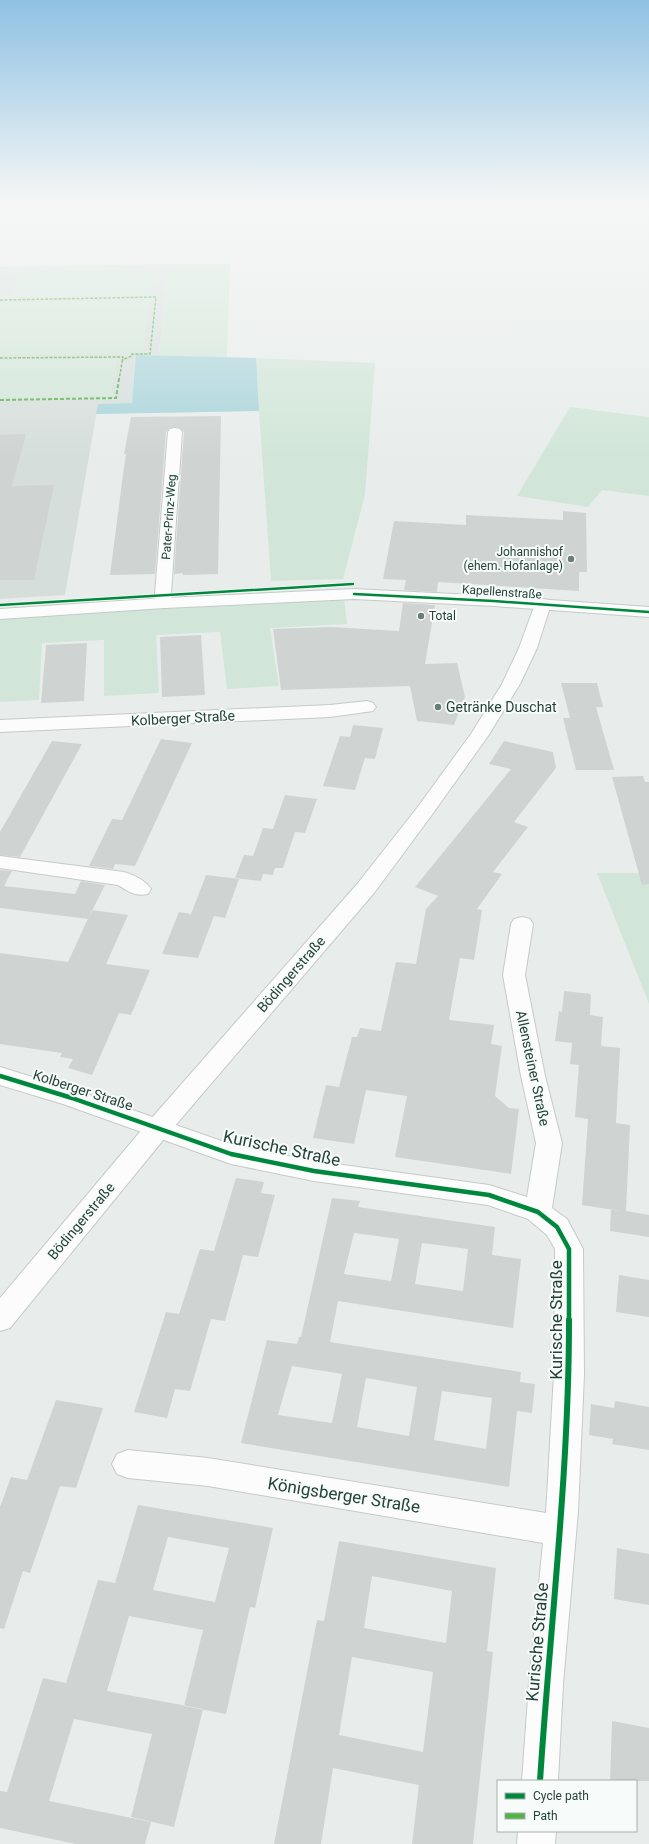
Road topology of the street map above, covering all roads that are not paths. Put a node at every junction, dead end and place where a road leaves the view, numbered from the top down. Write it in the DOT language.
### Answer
graph roads {
  1 [pos="175,432"];
  2 [pos="164,603"];
  3 [pos="543,604"];
  4 [pos="649,612"];
  5 [pos="0,614"];
  6 [pos="367,707"];
  7 [pos="0,726"];
  8 [pos="0,862"];
  9 [pos="140,888"];
  10 [pos="522,924"];
  11 [pos="0,1076"];
  12 [pos="158,1127"];
  13 [pos="538,1212"];
  14 [pos="0,1319"];
  15 [pos="128,1464"];
  16 [pos="560,1531"];
  17 [pos="540,1780"];
  18 [pos="537,1832"];
  19 [pos="536,1844"];
  1 -- 2 [label="street, Pater-Prinz-Weg"];
  2 -- 3 [label="street, Kapellenstraße"];
  2 -- 5 [label="street, Kapellenstraße"];
  3 -- 4 [label="street, Kapellenstraße"];
  3 -- 12 [label="street, Bödingerstraße"];
  6 -- 7 [label="street, Kolberger Straße"];
  8 -- 9 [label="street"];
  10 -- 13 [label="street, Allensteiner Straße"];
  11 -- 12 [label="street, Kolberger Straße"];
  12 -- 13 [label="street, Kurische Straße"];
  12 -- 14 [label="street, Bödingerstraße"];
  13 -- 16 [label="street, Kurische Straße"];
  15 -- 16 [label="street, Königsberger Straße"];
  16 -- 17 [label="street, Kurische Straße"];
  18 -- 19 [label="street"];
}
